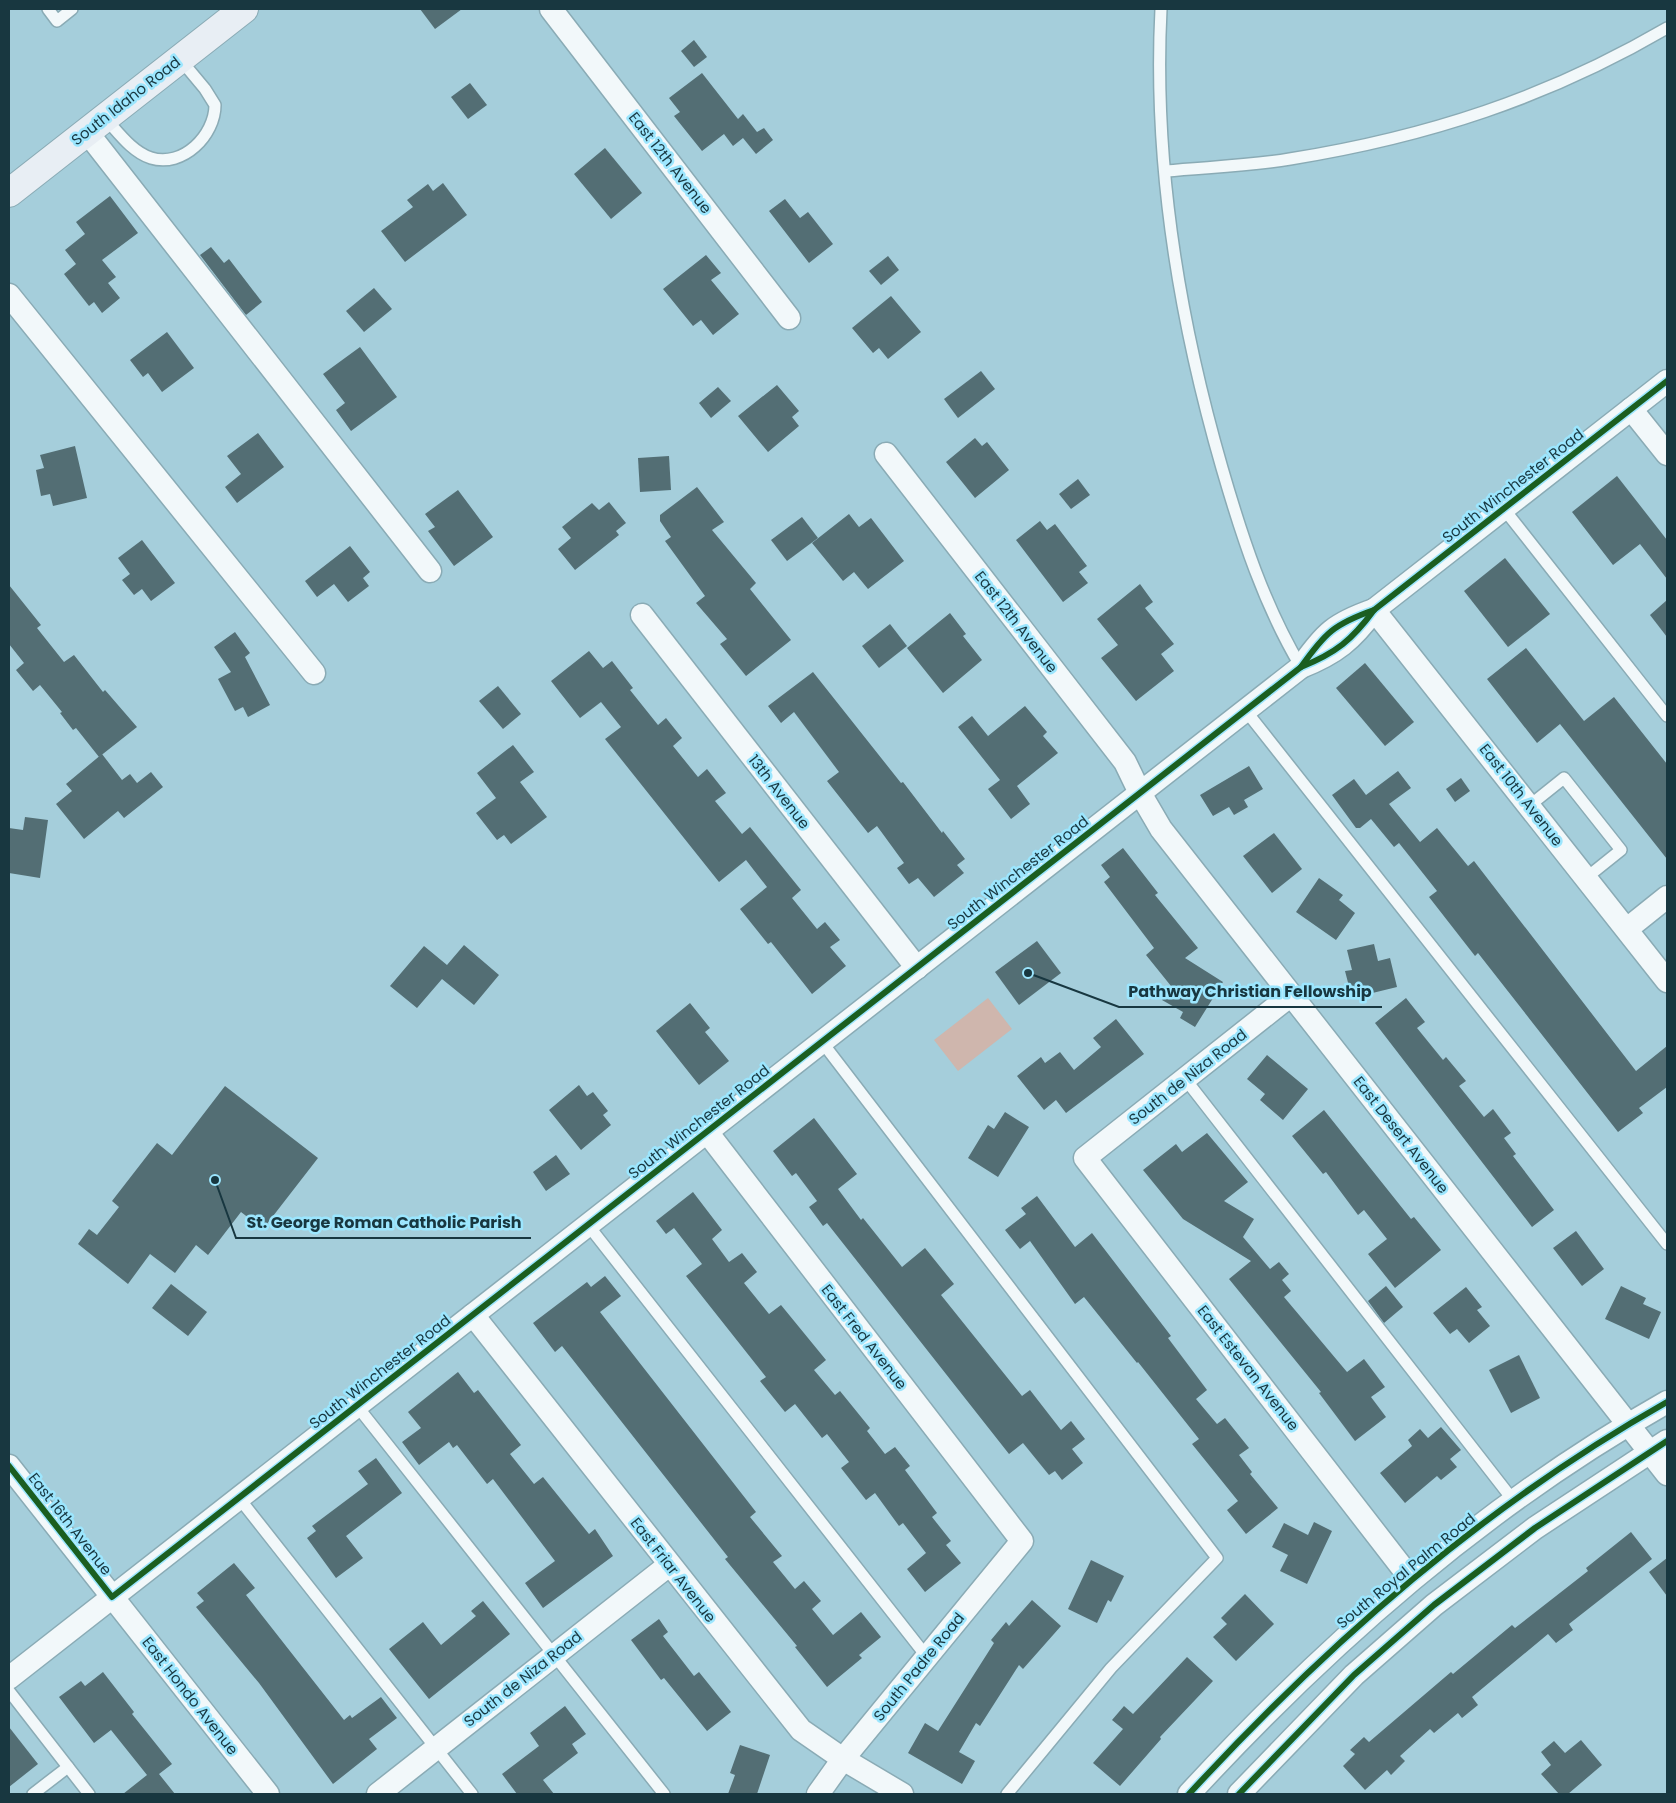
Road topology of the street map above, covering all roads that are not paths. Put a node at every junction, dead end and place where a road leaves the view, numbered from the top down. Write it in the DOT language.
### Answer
graph roads {
  1 [pos="48,9"];
  2 [pos="72,9"];
  3 [pos="244,9"];
  4 [pos="551,9"];
  5 [pos="1161,9"];
  6 [pos="1667,28"];
  7 [pos="180,59"];
  8 [pos="96,125"];
  9 [pos="1166,171"];
  10 [pos="9,193"];
  11 [pos="9,295"];
  12 [pos="789,318"];
  13 [pos="1667,381"];
  14 [pos="1632,409"];
  15 [pos="886,454"];
  16 [pos="1667,454"];
  17 [pos="1504,509"];
  18 [pos="430,571"];
  19 [pos="1374,610"];
  20 [pos="642,615"];
  21 [pos="1301,667"];
  22 [pos="314,673"];
  23 [pos="1246,710"];
  24 [pos="1667,716"];
  25 [pos="1140,794"];
  26 [pos="1529,806"];
  27 [pos="1586,878"];
  28 [pos="1667,897"];
  29 [pos="1626,930"];
  30 [pos="916,968"];
  31 [pos="1667,981"];
  32 [pos="1291,995"];
  33 [pos="822,1042"];
  34 [pos="1186,1080"];
  35 [pos="707,1132"];
  36 [pos="1085,1158"];
  37 [pos="588,1225"];
  38 [pos="1667,1244"];
  39 [pos="473,1314"];
  40 [pos="1667,1402"];
  41 [pos="356,1406"];
  42 [pos="1629,1424"];
  43 [pos="1658,1446"];
  44 [pos="9,1466"];
  45 [pos="1667,1474"];
  46 [pos="239,1498"];
  47 [pos="1513,1500"];
  48 [pos="1022,1541"];
  49 [pos="668,1565"];
  50 [pos="1411,1579"];
  51 [pos="112,1597"];
  52 [pos="554,1655"];
  53 [pos="927,1657"];
  54 [pos="9,1678"];
  55 [pos="9,1691"];
  56 [pos="436,1748"];
  57 [pos="843,1759"];
  58 [pos="68,1767"];
  59 [pos="33,1794"];
  60 [pos="89,1794"];
  61 [pos="268,1794"];
  62 [pos="378,1794"];
  63 [pos="472,1794"];
  64 [pos="664,1794"];
  65 [pos="818,1794"];
  66 [pos="902,1794"];
  67 [pos="1007,1794"];
  68 [pos="1189,1794"];
  69 [pos="1239,1794"];
  1 -- 2 [label="lane"];
  3 -- 7 [label="main road, South Idaho Road"];
  4 -- 12 [label="street, East 12th Avenue"];
  5 -- 9 [label="lane"];
  6 -- 9 [label="lane"];
  7 -- 8 [label="main road, South Idaho Road"];
  7 -- 8 [label="lane"];
  8 -- 10 [label="main road, South Idaho Road"];
  8 -- 18 [label="street"];
  9 -- 21 [label="lane"];
  11 -- 22 [label="street"];
  13 -- 14 [label="street, South Winchester Road"];
  14 -- 16 [label="street"];
  14 -- 17 [label="street, South Winchester Road"];
  15 -- 25 [label="street, East 12th Avenue"];
  17 -- 19 [label="street, South Winchester Road"];
  17 -- 24 [label="lane"];
  19 -- 21 [label="street, South Winchester Road"];
  19 -- 26 [label="street, East 10th Avenue"];
  20 -- 30 [label="street, 13th Avenue"];
  21 -- 23 [label="street, South Winchester Road"];
  23 -- 25 [label="street, South Winchester Road"];
  23 -- 38 [label="lane"];
  25 -- 30 [label="street, South Winchester Road"];
  25 -- 32 [label="street, East Desert Avenue"];
  26 -- 27 [label="street, East 10th Avenue"];
  26 -- 27 [label="lane"];
  27 -- 29 [label="street, East 10th Avenue"];
  28 -- 29 [label="street"];
  29 -- 31 [label="street, East 10th Avenue"];
  30 -- 33 [label="street, South Winchester Road"];
  32 -- 34 [label="street, South de Niza Road"];
  32 -- 42 [label="street, East Desert Avenue"];
  33 -- 35 [label="street, South Winchester Road"];
  33 -- 67 [label="lane"];
  34 -- 36 [label="street, South de Niza Road"];
  34 -- 47 [label="lane"];
  35 -- 37 [label="street, South Winchester Road"];
  35 -- 48 [label="street, East Fred Avenue"];
  36 -- 50 [label="street, East Estevan Avenue"];
  37 -- 39 [label="street, South Winchester Road"];
  37 -- 53 [label="lane"];
  39 -- 41 [label="street, South Winchester Road"];
  39 -- 49 [label="street, East Friar Avenue"];
  40 -- 42 [label="street, South Royal Palm Road"];
  41 -- 46 [label="street, South Winchester Road"];
  41 -- 52 [label="lane"];
  42 -- 43 [label="street, East Desert Avenue"];
  42 -- 47 [label="street, South Royal Palm Road"];
  43 -- 45 [label="street, East Desert Avenue"];
  43 -- 69 [label="street"];
  44 -- 51 [label="street, East 16th Avenue"];
  46 -- 51 [label="street, South Winchester Road"];
  46 -- 56 [label="lane"];
  47 -- 50 [label="street, South Royal Palm Road"];
  48 -- 53 [label="street, South Padre Road"];
  49 -- 52 [label="street, South de Niza Road"];
  49 -- 57 [label="street, East Friar Avenue"];
  50 -- 68 [label="street, South Royal Palm Road"];
  51 -- 54 [label="street, South Winchester Road"];
  51 -- 61 [label="street, East Hondo Avenue"];
  52 -- 56 [label="street, South de Niza Road"];
  52 -- 64 [label="lane"];
  53 -- 57 [label="street, South Padre Road"];
  55 -- 58 [label="lane"];
  56 -- 62 [label="street, South de Niza Road"];
  56 -- 63 [label="lane"];
  57 -- 65 [label="street, South Padre Road"];
  57 -- 66 [label="street, East Friar Avenue"];
  58 -- 59 [label="lane"];
  58 -- 60 [label="lane"];
}
